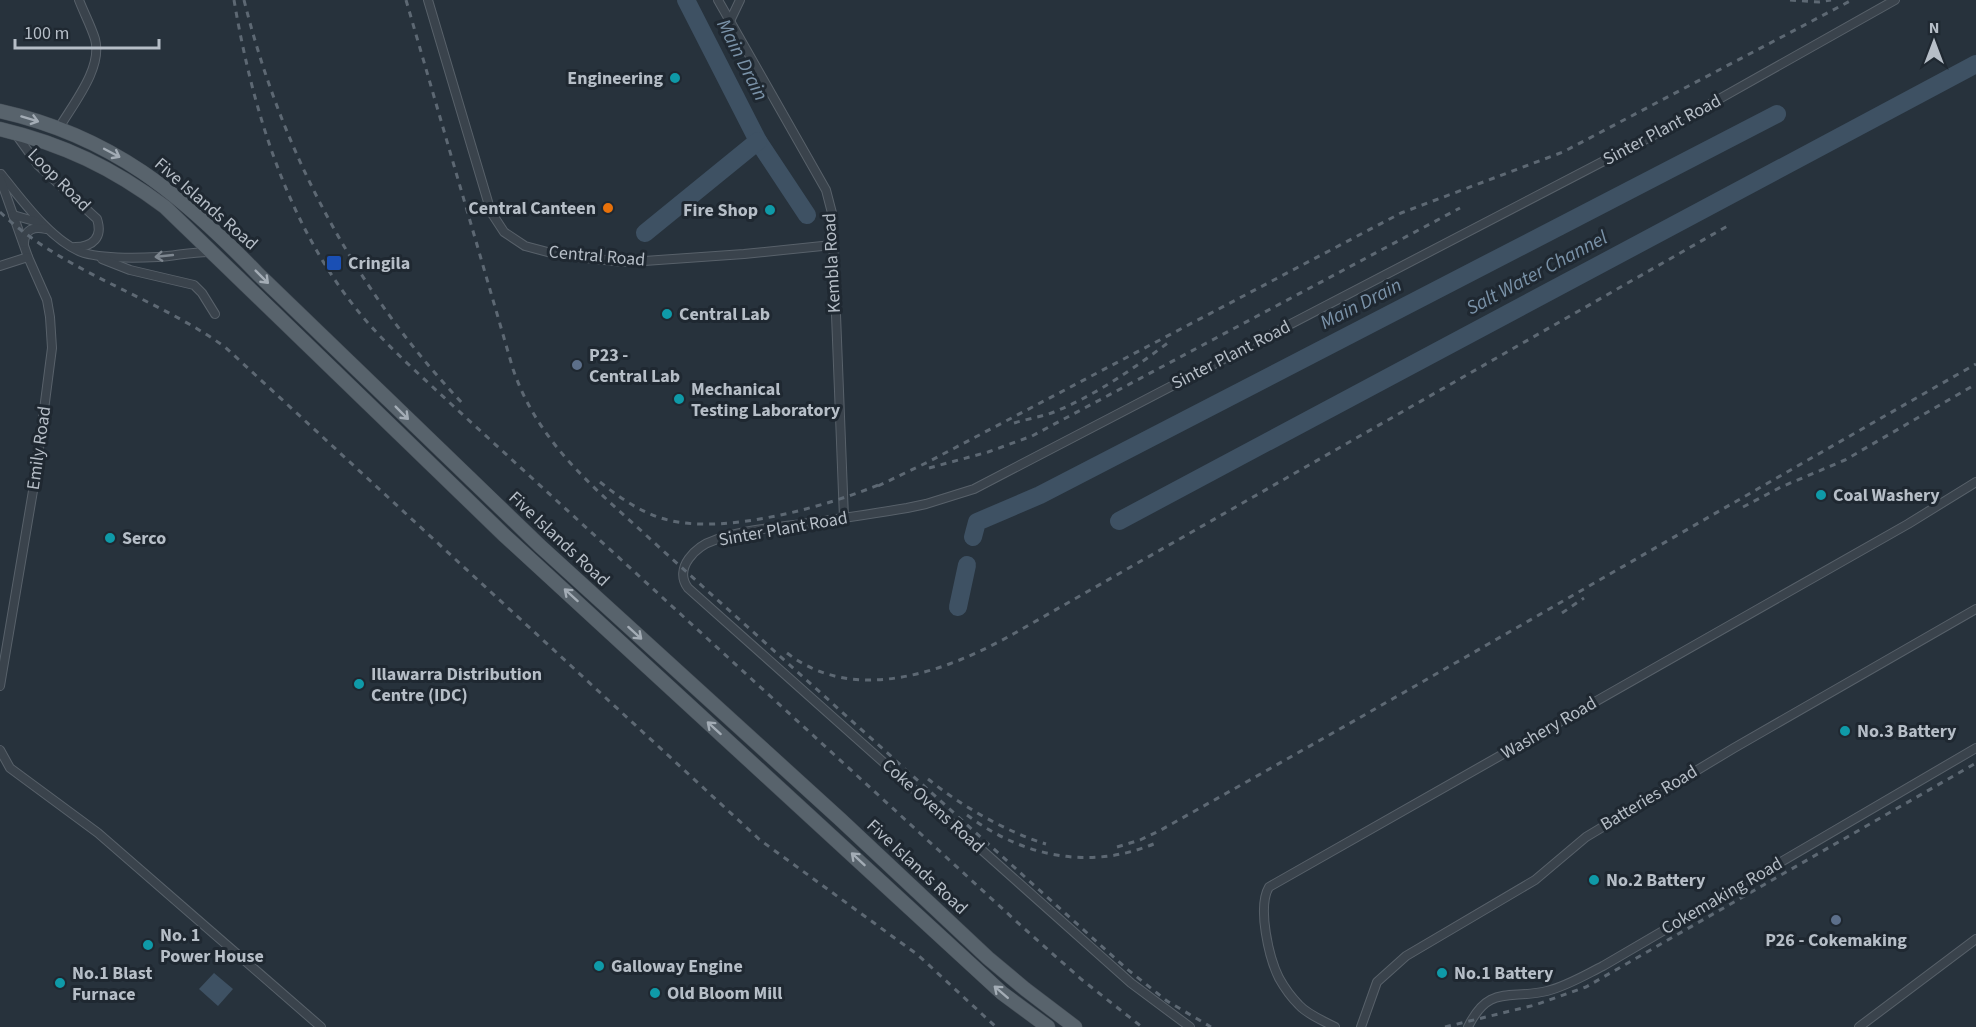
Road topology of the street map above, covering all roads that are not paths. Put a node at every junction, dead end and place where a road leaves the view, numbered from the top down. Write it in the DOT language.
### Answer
graph roads {
  1 [pos="79,0"];
  2 [pos="428,0"];
  3 [pos="718,0"];
  4 [pos="740,0"];
  5 [pos="1895,0"];
  6 [pos="730,21"];
  7 [pos="0,111"];
  8 [pos="59,128"];
  9 [pos="7,130"];
  10 [pos="0,176"];
  11 [pos="13,214"];
  12 [pos="51,231"];
  13 [pos="24,244"];
  14 [pos="832,244"];
  15 [pos="72,246"];
  16 [pos="213,252"];
  17 [pos="84,253"];
  18 [pos="115,256"];
  19 [pos="28,257"];
  20 [pos="0,266"];
  21 [pos="149,275"];
  22 [pos="215,314"];
  23 [pos="1976,482"];
  24 [pos="844,518"];
  25 [pos="683,579"];
  26 [pos="1976,609"];
  27 [pos="0,686"];
  28 [pos="1976,748"];
  29 [pos="0,750"];
  30 [pos="1976,939"];
  31 [pos="321,1027"];
  32 [pos="1048,1027"];
  33 [pos="1076,1027"];
  34 [pos="1190,1027"];
  35 [pos="1335,1027"];
  36 [pos="1361,1027"];
  37 [pos="1468,1027"];
  38 [pos="1859,1027"];
  1 -- 8 [label="street"];
  2 -- 14 [label="street, Central Road"];
  3 -- 6 [label="street, Kembla Road"];
  4 -- 6 [label="street"];
  5 -- 24 [label="street, Sinter Plant Road"];
  6 -- 14 [label="street, Kembla Road"];
  7 -- 8 [label="main road, Five Islands Road, one-way"];
  8 -- 33 [label="main road, Five Islands Road, one-way"];
  9 -- 15 [label="street, Loop Road"];
  9 -- 16 [label="main road, Five Islands Road"];
  10 -- 11 [label="street, Loop Road"];
  10 -- 12 [label="street, Loop Road"];
  11 -- 12 [label="street"];
  11 -- 13 [label="street, Emily Road"];
  12 -- 13 [label="street"];
  12 -- 15 [label="street, Loop Road"];
  13 -- 19 [label="street, Emily Road"];
  14 -- 24 [label="street, Kembla Road"];
  15 -- 17 [label="street, Loop Road"];
  16 -- 18 [label="street, Loop Road, one-way"];
  32 -- 16 [label="main road, Five Islands Road, one-way"];
  17 -- 18 [label="street, Loop Road"];
  17 -- 21 [label="street"];
  18 -- 21 [label="street"];
  19 -- 20 [label="street"];
  19 -- 27 [label="street, Emily Road"];
  21 -- 22 [label="street"];
  23 -- 35 [label="street, Washery Road"];
  24 -- 25 [label="street, Sinter Plant Road"];
  25 -- 34 [label="street, Coke Ovens Road"];
  26 -- 36 [label="street, Batteries Road"];
  28 -- 37 [label="street, Cokemaking Road"];
  29 -- 31 [label="street"];
  30 -- 38 [label="street"];
}
